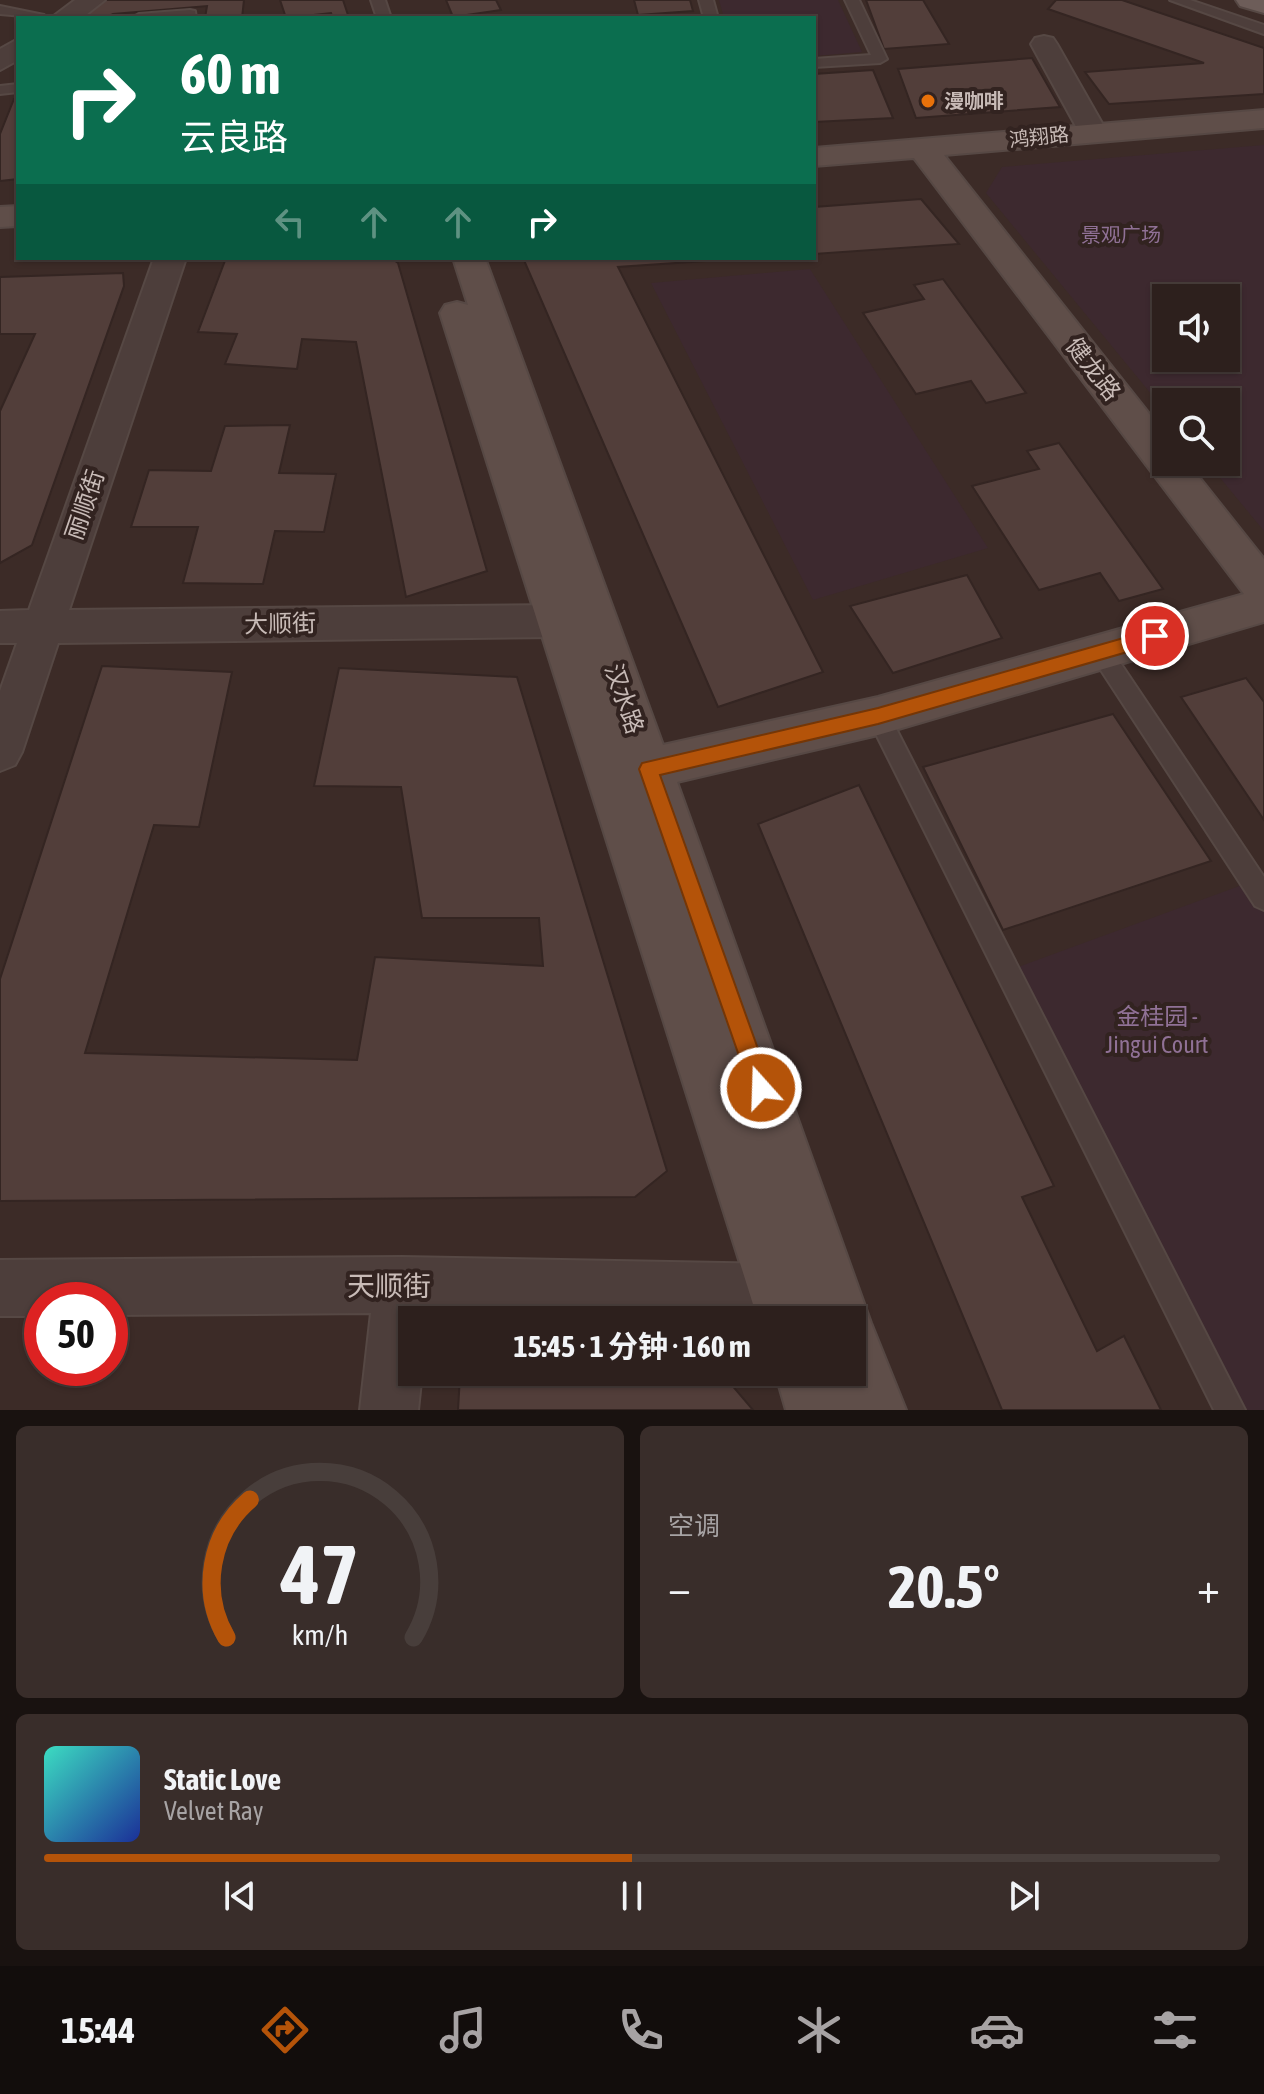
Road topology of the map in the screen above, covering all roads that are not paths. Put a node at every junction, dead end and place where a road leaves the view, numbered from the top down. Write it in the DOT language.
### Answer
graph roads {
  1 [pos="92,0"];
  2 [pos="852,0"];
  3 [pos="1177,0"];
  4 [pos="1249,0"];
  5 [pos="1264,5"];
  6 [pos="0,10"];
  7 [pos="29,16"];
  8 [pos="67,16"];
  9 [pos="164,16"];
  10 [pos="190,16"];
  11 [pos="1264,30"];
  12 [pos="1044,44"];
  13 [pos="16,49"];
  14 [pos="0,62"];
  15 [pos="816,63"];
  16 [pos="1264,119"];
  17 [pos="1093,132"];
  18 [pos="923,149"];
  19 [pos="816,157"];
  20 [pos="169,260"];
  21 [pos="439,260"];
  22 [pos="470,260"];
  23 [pos="1264,589"];
  24 [pos="1264,605"];
  25 [pos="559,621"];
  26 [pos="0,627"];
  27 [pos="44,627"];
  28 [pos="1101,652"];
  29 [pos="878,716"];
  30 [pos="0,752"];
  31 [pos="630,773"];
  32 [pos="1264,898"];
  33 [pos="402,1285"];
  34 [pos="0,1288"];
  35 [pos="784,1306"];
  36 [pos="838,1306"];
  37 [pos="866,1385"];
  38 [pos="809,1386"];
  39 [pos="389,1410"];
  40 [pos="817,1410"];
  41 [pos="875,1410"];
  42 [pos="1230,1410"];
  1 -- 8 [label="street"];
  2 -- 15 [label="lane"];
  3 -- 11 [label="lane"];
  4 -- 5 [label="main road"];
  6 -- 7 [label="lane"];
  9 -- 10 [label="lane"];
  12 -- 17 [label="street"];
  13 -- 14 [label="street"];
  16 -- 17 [label="main road, 鸿翔路"];
  17 -- 18 [label="main road, 鸿翔路"];
  18 -- 19 [label="main road, 鸿翔路"];
  18 -- 23 [label="main road, 健龙路"];
  20 -- 27 [label="street, 丽顺街"];
  21 -- 25 [label="main road, 汉水路"];
  22 -- 31 [label="main road, 汉水路"];
  24 -- 28 [label="main road"];
  25 -- 27 [label="street, 大顺街"];
  25 -- 31 [label="main road, 汉水路"];
  26 -- 27 [label="street, 大顺街"];
  27 -- 30 [label="street, 丽顺街"];
  28 -- 29 [label="main road"];
  28 -- 32 [label="lane"];
  29 -- 31 [label="main road"];
  29 -- 42 [label="lane"];
  31 -- 35 [label="main road, 汉水路"];
  31 -- 36 [label="main road, 汉水路"];
  33 -- 34 [label="street, 天顺街"];
  33 -- 35 [label="street, 天顺街"];
  33 -- 39 [label="street"];
  37 -- 41 [label="main road"];
  38 -- 40 [label="main road"];
}
